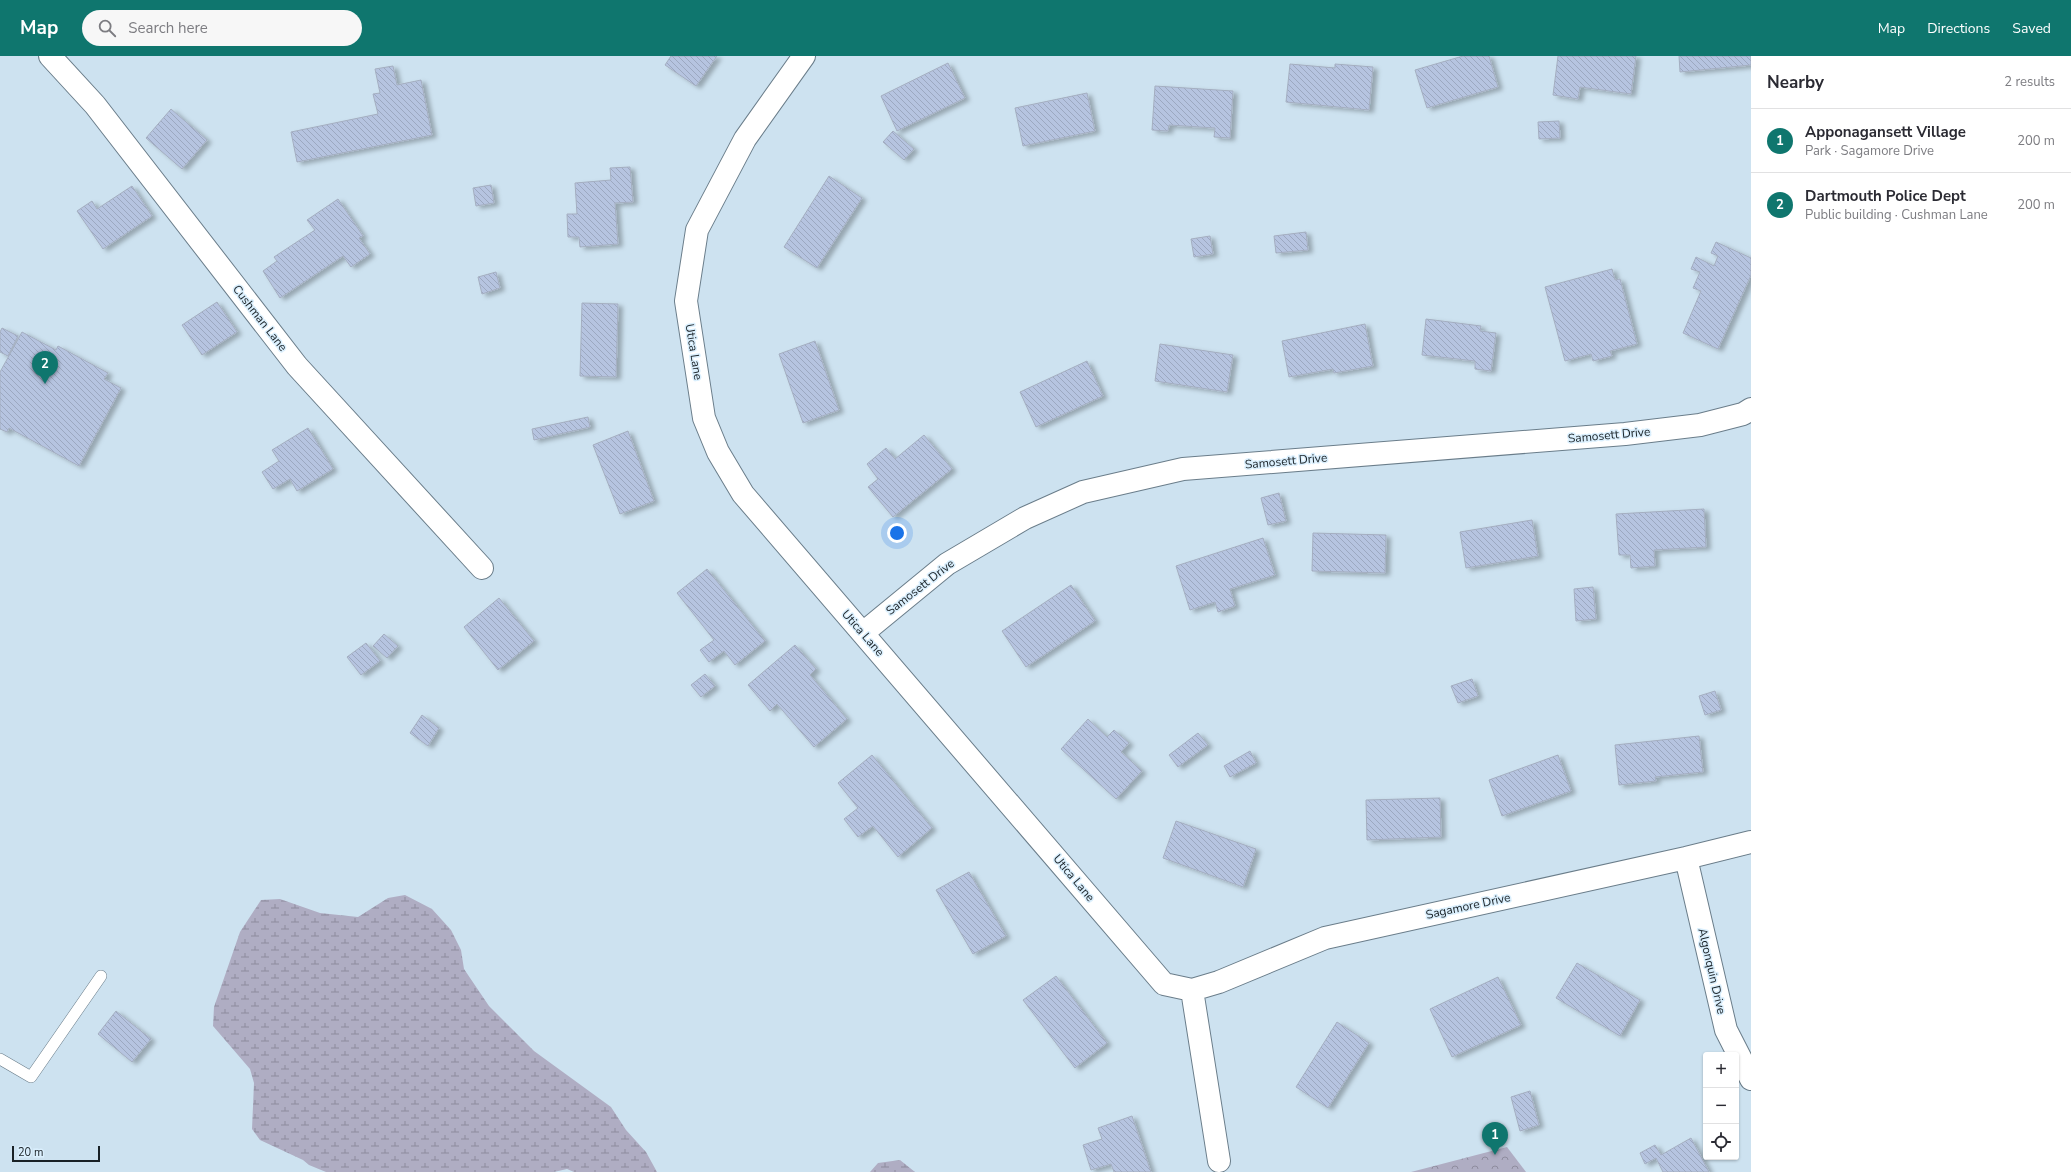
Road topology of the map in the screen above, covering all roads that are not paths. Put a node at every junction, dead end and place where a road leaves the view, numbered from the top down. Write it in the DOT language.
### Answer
graph roads {
  1 [pos="50,56"];
  2 [pos="804,56"];
  3 [pos="1751,409"];
  4 [pos="482,568"];
  5 [pos="862,633"];
  6 [pos="1751,842"];
  7 [pos="1686,858"];
  8 [pos="101,976"];
  9 [pos="1192,990"];
  10 [pos="0,1059"];
  11 [pos="1751,1079"];
  12 [pos="1219,1161"];
  1 -- 4 [label="street, Cushman Lane"];
  2 -- 5 [label="street, Utica Lane"];
  3 -- 5 [label="street, Samosett Drive"];
  5 -- 9 [label="street, Utica Lane"];
  6 -- 7 [label="street, Sagamore Drive"];
  7 -- 9 [label="street, Sagamore Drive"];
  7 -- 11 [label="street, Algonquin Drive"];
  8 -- 10 [label="lane"];
  9 -- 12 [label="street"];
}
